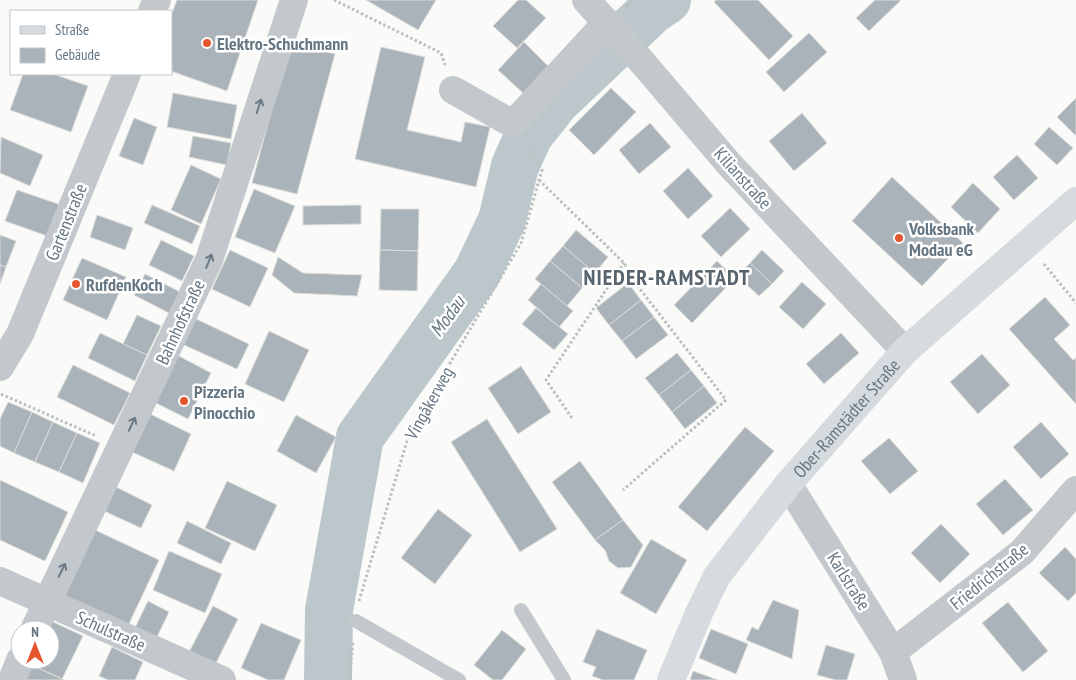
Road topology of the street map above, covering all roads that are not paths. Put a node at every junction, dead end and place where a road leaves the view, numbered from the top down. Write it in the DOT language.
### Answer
graph roads {
  1 [pos="294,0"];
  2 [pos="586,0"];
  3 [pos="607,22"];
  4 [pos="127,75"];
  5 [pos="452,90"];
  6 [pos="1076,201"];
  7 [pos="905,351"];
  8 [pos="0,367"];
  9 [pos="788,484"];
  10 [pos="1076,490"];
  11 [pos="0,582"];
  12 [pos="46,603"];
  13 [pos="521,610"];
  14 [pos="38,620"];
  15 [pos="356,621"];
  16 [pos="893,652"];
  17 [pos="222,680"];
  18 [pos="459,680"];
  19 [pos="564,680"];
  20 [pos="672,680"];
  21 [pos="903,680"];
  12 -- 1 [label="street, Bahnhofstraße, one-way"];
  2 -- 3 [label="street, Kilianstraße"];
  3 -- 5 [label="street"];
  3 -- 7 [label="street, Kilianstraße"];
  4 -- 8 [label="street, Gartenstraße"];
  6 -- 7 [label="main road, Ober-Ramstädter Straße"];
  7 -- 9 [label="main road, Ober-Ramstädter Straße"];
  9 -- 16 [label="street, Karlstraße"];
  9 -- 20 [label="main road, Ober-Ramstädter Straße"];
  10 -- 16 [label="street, Friedrichstraße"];
  11 -- 12 [label="street, Schulstraße"];
  12 -- 14 [label="street, Bahnhofstraße"];
  12 -- 17 [label="street, Schulstraße"];
  13 -- 19 [label="lane"];
  15 -- 18 [label="lane"];
  16 -- 21 [label="street, Karlstraße"];
}
